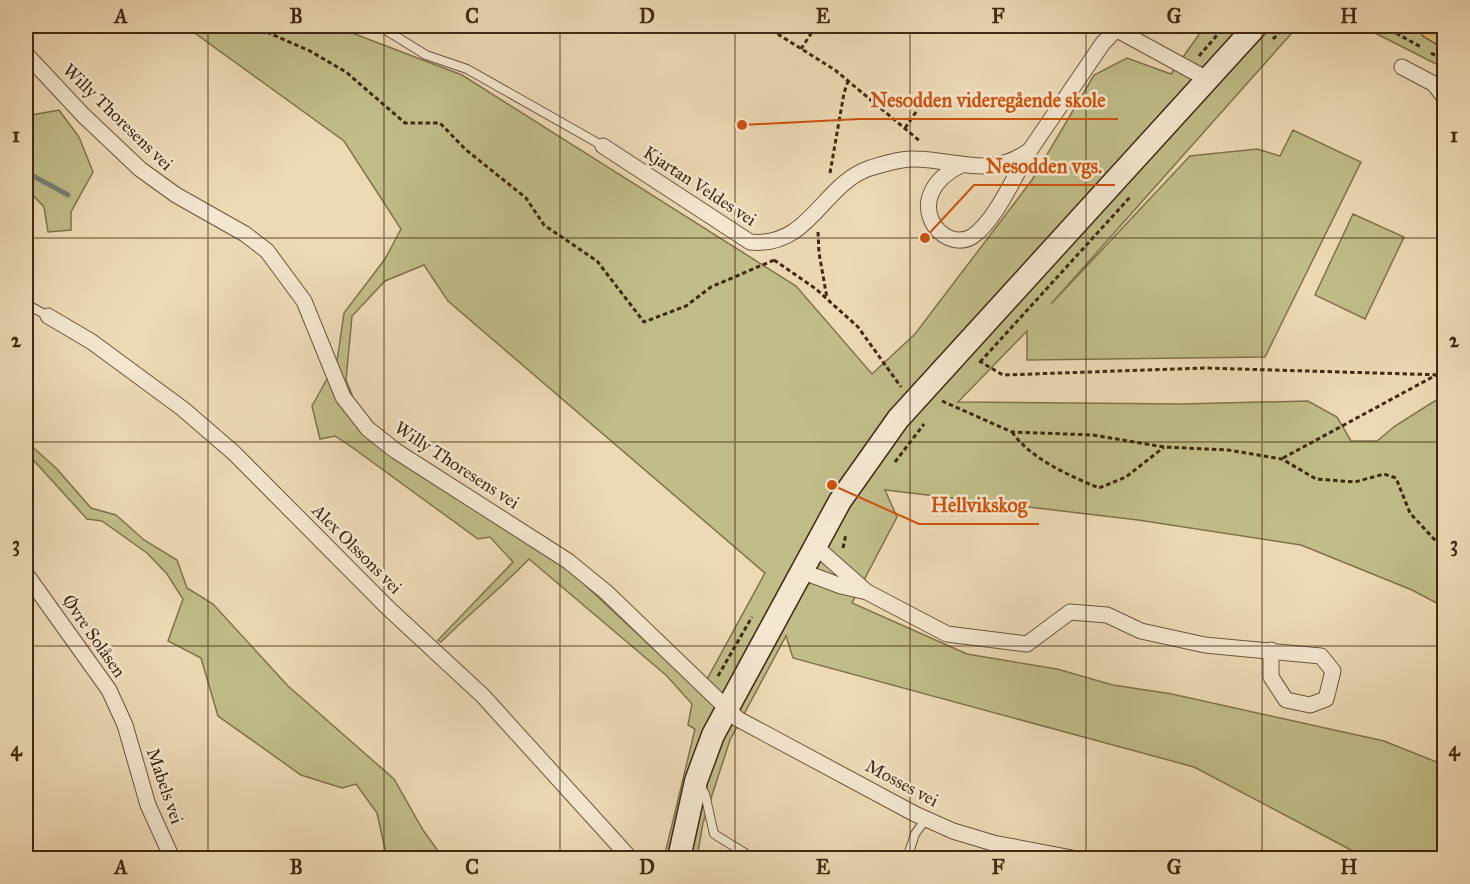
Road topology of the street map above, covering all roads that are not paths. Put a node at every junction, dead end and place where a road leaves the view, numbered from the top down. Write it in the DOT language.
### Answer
graph roads {
  1 [pos="373,26"];
  2 [pos="1256,26"];
  3 [pos="1431,26"];
  4 [pos="1113,27"];
  5 [pos="1444,33"];
  6 [pos="26,54"];
  7 [pos="1402,67"];
  8 [pos="1207,80"];
  9 [pos="1444,97"];
  10 [pos="603,146"];
  11 [pos="1030,150"];
  12 [pos="961,165"];
  13 [pos="26,304"];
  14 [pos="48,316"];
  15 [pos="815,546"];
  16 [pos="801,572"];
  17 [pos="26,574"];
  18 [pos="867,592"];
  19 [pos="1271,650"];
  20 [pos="727,709"];
  21 [pos="125,725"];
  22 [pos="696,781"];
  23 [pos="926,819"];
  24 [pos="993,843"];
  25 [pos="172,858"];
  26 [pos="630,858"];
  27 [pos="679,858"];
  28 [pos="753,858"];
  29 [pos="907,858"];
  30 [pos="993,858"];
  31 [pos="1072,858"];
  1 -- 10 [label="lane"];
  2 -- 8 [label="main road"];
  3 -- 5 [label="main road"];
  4 -- 8 [label="street, Kjartan Veldes vei"];
  4 -- 11 [label="street, Kjartan Veldes vei"];
  6 -- 20 [label="street, Willy Thoresens vei"];
  7 -- 9 [label="street"];
  8 -- 15 [label="main road"];
  10 -- 12 [label="street, Kjartan Veldes vei"];
  11 -- 12 [label="street, Kjartan Veldes vei"];
  11 -- 12 [label="street"];
  13 -- 14 [label="lane, Alex Olssons vei"];
  14 -- 26 [label="street, Alex Olssons vei"];
  15 -- 16 [label="main road"];
  15 -- 18 [label="street"];
  16 -- 18 [label="street"];
  16 -- 20 [label="main road"];
  17 -- 21 [label="street, Øvre Solåsen"];
  18 -- 19 [label="street"];
  19 -- 19 [label="street"];
  20 -- 22 [label="main road"];
  20 -- 23 [label="street, Mosses vei"];
  21 -- 25 [label="street, Mabels vei"];
  22 -- 27 [label="main road"];
  22 -- 28 [label="lane"];
  23 -- 24 [label="street, Mosses vei"];
  23 -- 29 [label="lane"];
  24 -- 30 [label="lane"];
  24 -- 31 [label="street, Mosses vei"];
}
